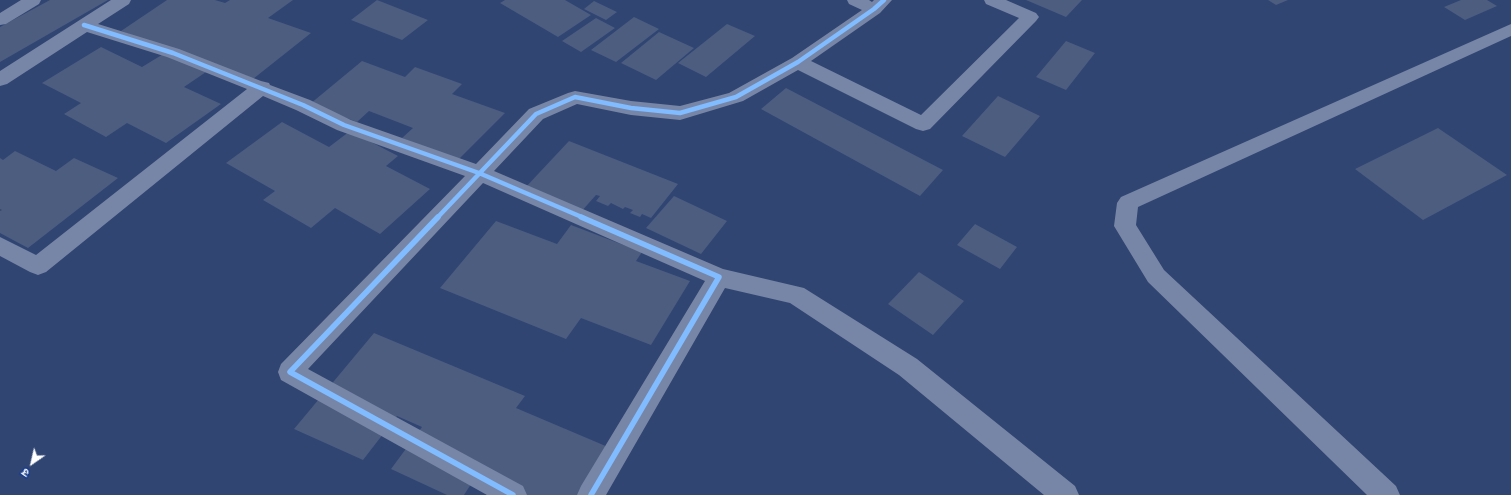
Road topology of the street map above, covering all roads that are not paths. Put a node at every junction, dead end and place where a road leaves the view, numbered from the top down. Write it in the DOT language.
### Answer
graph roads {
  1 [pos="33,0"];
  2 [pos="123,0"];
  3 [pos="855,0"];
  4 [pos="992,0"];
  5 [pos="879,4"];
  6 [pos="0,20"];
  7 [pos="84,25"];
  8 [pos="1511,29"];
  9 [pos="798,62"];
  10 [pos="0,80"];
  11 [pos="262,87"];
  12 [pos="479,173"];
  13 [pos="0,246"];
  14 [pos="718,277"];
  15 [pos="513,495"];
  16 [pos="591,495"];
  17 [pos="1065,495"];
  18 [pos="1386,495"];
  1 -- 6 [label="street"];
  2 -- 7 [label="street"];
  3 -- 5 [label="street"];
  4 -- 9 [label="street"];
  5 -- 9 [label="street"];
  7 -- 10 [label="street"];
  7 -- 11 [label="street"];
  8 -- 18 [label="street"];
  9 -- 12 [label="street"];
  11 -- 12 [label="street"];
  11 -- 13 [label="street"];
  12 -- 14 [label="street"];
  12 -- 15 [label="street"];
  14 -- 16 [label="street"];
  14 -- 17 [label="street"];
}
